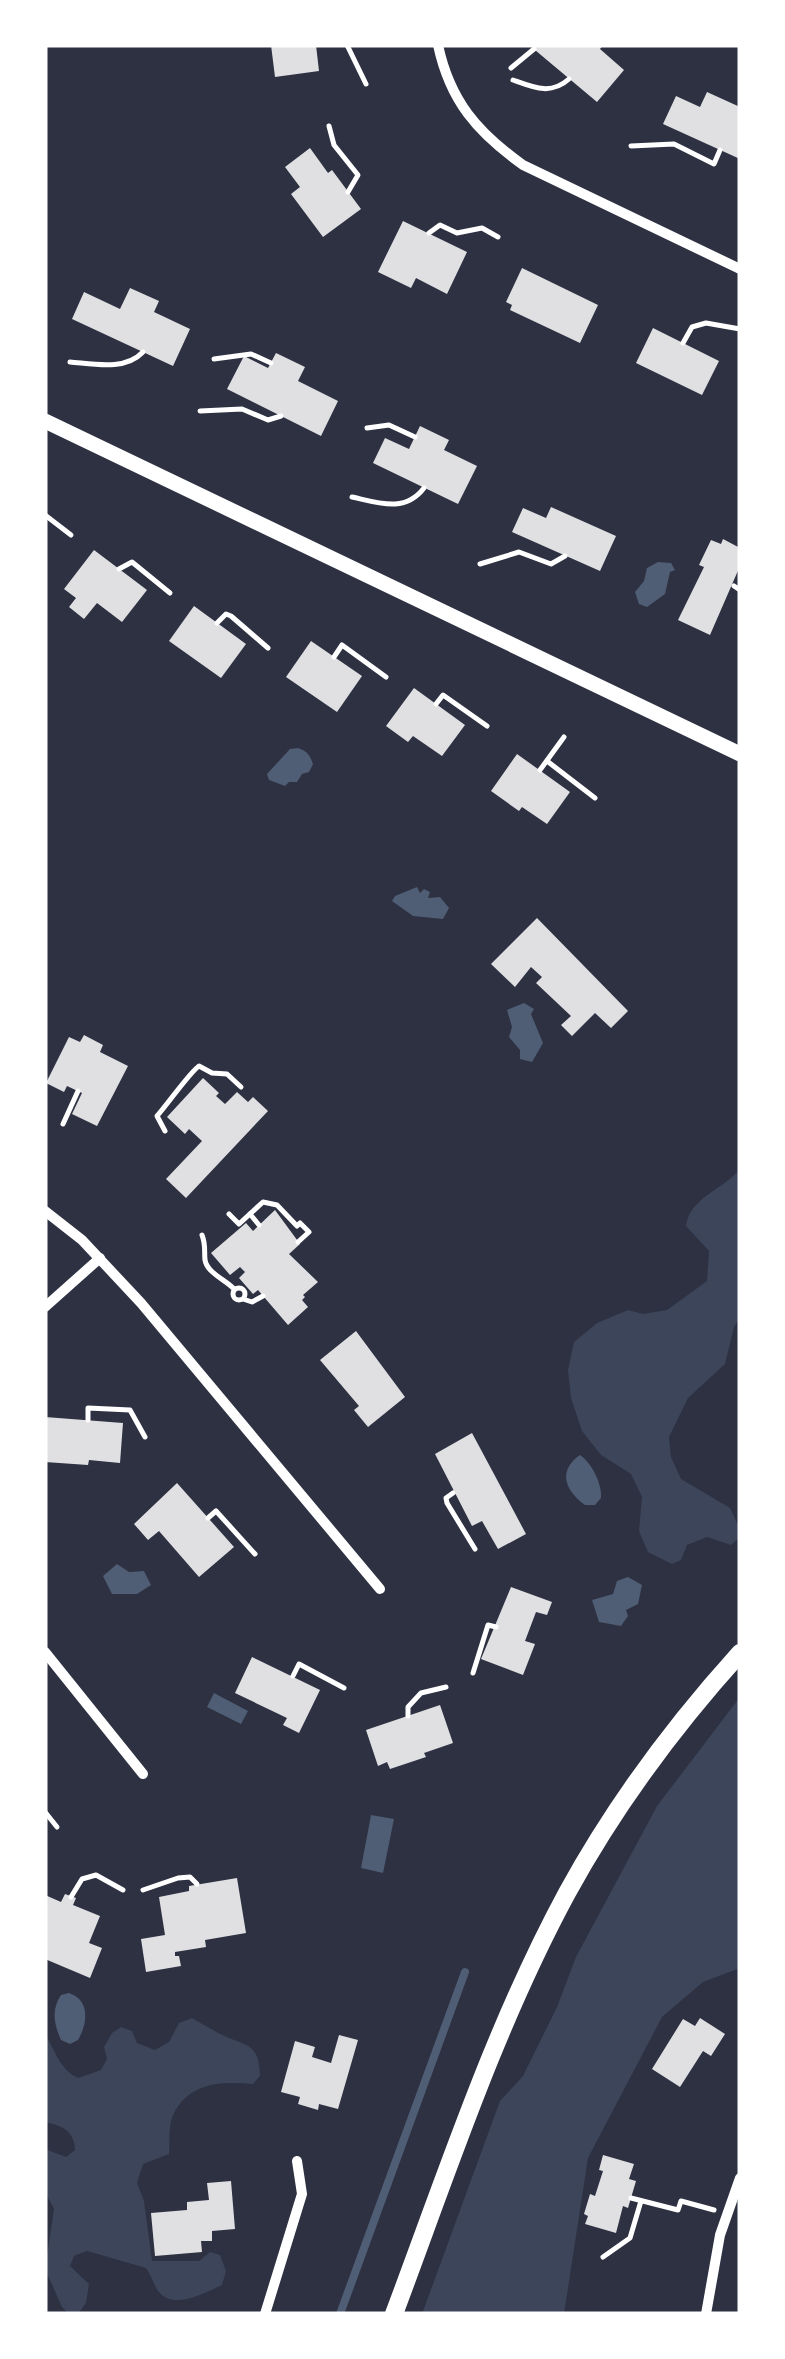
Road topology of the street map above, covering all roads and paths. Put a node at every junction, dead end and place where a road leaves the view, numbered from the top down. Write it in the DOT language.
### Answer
graph roads {
  1 [pos="348,45"];
  2 [pos="438,45"];
  3 [pos="534,49"];
  4 [pos="511,68"];
  5 [pos="569,78"];
  6 [pos="513,80"];
  7 [pos="366,84"];
  8 [pos="329,126"];
  9 [pos="631,146"];
  10 [pos="720,150"];
  11 [pos="348,192"];
  12 [pos="429,233"];
  13 [pos="498,237"];
  14 [pos="740,269"];
  15 [pos="740,329"];
  16 [pos="683,343"];
  17 [pos="143,352"];
  18 [pos="214,359"];
  19 [pos="70,362"];
  20 [pos="271,363"];
  21 [pos="200,411"];
  22 [pos="281,416"];
  23 [pos="45,421"];
  24 [pos="366,428"];
  25 [pos="415,436"];
  26 [pos="424,488"];
  27 [pos="352,496"];
  28 [pos="45,515"];
  29 [pos="71,534"];
  30 [pos="565,556"];
  31 [pos="480,564"];
  32 [pos="118,568"];
  33 [pos="170,593"];
  34 [pos="218,623"];
  35 [pos="268,648"];
  36 [pos="334,657"];
  37 [pos="386,677"];
  38 [pos="436,704"];
  39 [pos="488,726"];
  40 [pos="564,737"];
  41 [pos="740,754"];
  42 [pos="547,760"];
  43 [pos="540,770"];
  44 [pos="595,798"];
  45 [pos="240,1087"];
  46 [pos="78,1091"];
  47 [pos="62,1124"];
  48 [pos="165,1131"];
  49 [pos="45,1211"];
  50 [pos="229,1214"];
  51 [pos="250,1214"];
  52 [pos="260,1224"];
  53 [pos="202,1236"];
  54 [pos="298,1242"];
  55 [pos="100,1258"];
  56 [pos="263,1296"];
  57 [pos="45,1307"];
  58 [pos="88,1420"];
  59 [pos="146,1438"];
  60 [pos="452,1492"];
  61 [pos="208,1518"];
  62 [pos="475,1549"];
  63 [pos="255,1554"];
  64 [pos="380,1589"];
  65 [pos="496,1627"];
  66 [pos="45,1652"];
  67 [pos="740,1654"];
  68 [pos="473,1673"];
  69 [pos="292,1676"];
  70 [pos="446,1687"];
  71 [pos="344,1688"];
  72 [pos="408,1716"];
  73 [pos="143,1774"];
  74 [pos="45,1812"];
  75 [pos="57,1827"];
  76 [pos="197,1884"];
  77 [pos="124,1890"];
  78 [pos="142,1890"];
  79 [pos="72,1896"];
  80 [pos="297,2161"];
  81 [pos="740,2178"];
  82 [pos="631,2198"];
  83 [pos="641,2201"];
  84 [pos="727,2214"];
  85 [pos="603,2257"];
  86 [pos="265,2314"];
  87 [pos="394,2314"];
  88 [pos="706,2314"];
  1 -- 7 [label="path"];
  2 -- 14 [label="street"];
  3 -- 4 [label="path"];
  5 -- 6 [label="path"];
  8 -- 11 [label="path"];
  9 -- 10 [label="path"];
  12 -- 13 [label="path"];
  15 -- 16 [label="path"];
  17 -- 19 [label="path"];
  18 -- 20 [label="path"];
  21 -- 22 [label="path"];
  23 -- 41 [label="street"];
  24 -- 25 [label="path"];
  26 -- 27 [label="path"];
  28 -- 29 [label="path"];
  30 -- 31 [label="path"];
  32 -- 33 [label="path"];
  34 -- 35 [label="path"];
  36 -- 37 [label="path"];
  38 -- 39 [label="path"];
  40 -- 42 [label="path"];
  42 -- 43 [label="path"];
  42 -- 44 [label="path"];
  45 -- 48 [label="path"];
  46 -- 47 [label="path"];
  49 -- 55 [label="street"];
  50 -- 51 [label="path"];
  51 -- 52 [label="path"];
  51 -- 54 [label="path"];
  53 -- 56 [label="path"];
  55 -- 57 [label="street"];
  55 -- 64 [label="street"];
  58 -- 59 [label="path"];
  60 -- 62 [label="path"];
  61 -- 63 [label="path"];
  65 -- 68 [label="path"];
  66 -- 73 [label="street"];
  67 -- 87 [label="main road"];
  69 -- 71 [label="path"];
  70 -- 72 [label="path"];
  74 -- 75 [label="path"];
  76 -- 78 [label="path"];
  77 -- 79 [label="path"];
  80 -- 86 [label="street"];
  81 -- 84 [label="street"];
  82 -- 83 [label="path"];
  83 -- 84 [label="path"];
  83 -- 85 [label="path"];
  84 -- 88 [label="street"];
}
